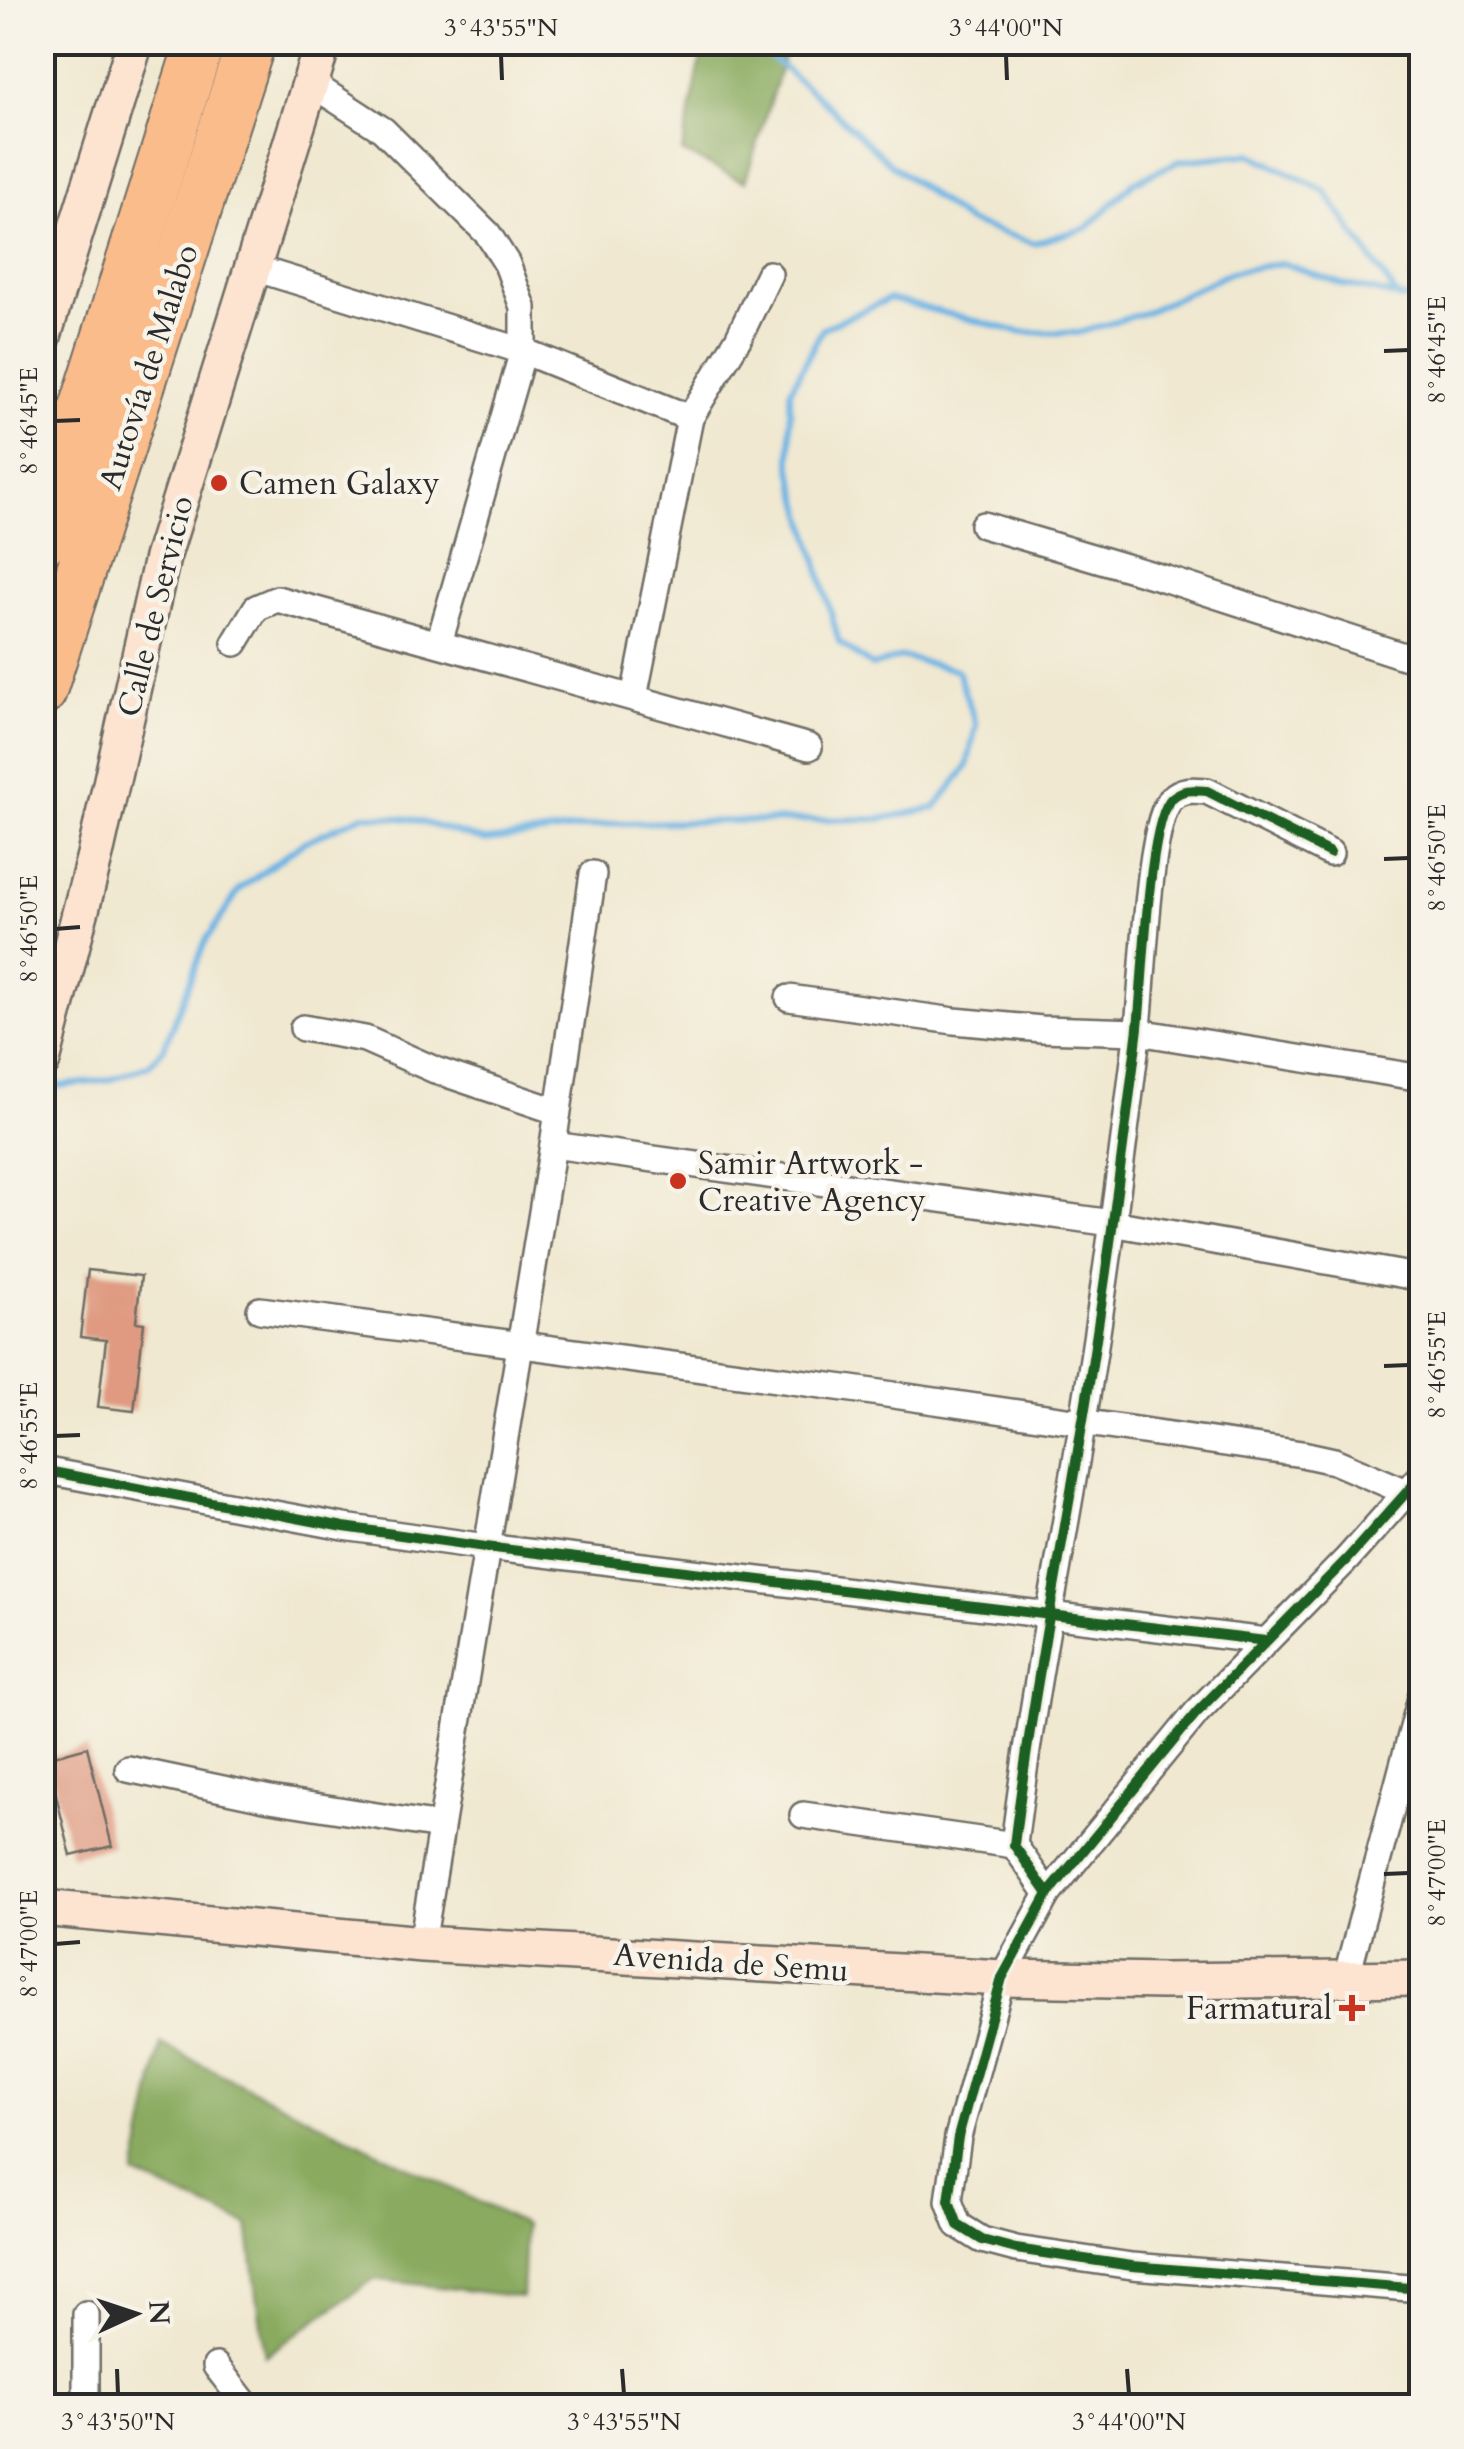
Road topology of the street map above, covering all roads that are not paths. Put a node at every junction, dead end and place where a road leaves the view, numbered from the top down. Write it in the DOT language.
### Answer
graph roads {
  1 [pos="135,42"];
  2 [pos="200,42"];
  3 [pos="252,42"];
  4 [pos="323,42"];
  5 [pos="312,84"];
  6 [pos="254,268"];
  7 [pos="769,274"];
  8 [pos="42,339"];
  9 [pos="523,352"];
  10 [pos="690,418"];
  11 [pos="983,525"];
  12 [pos="42,541"];
  13 [pos="235,643"];
  14 [pos="439,643"];
  15 [pos="1422,662"];
  16 [pos="42,690"];
  17 [pos="634,697"];
  18 [pos="809,747"];
  19 [pos="1330,853"];
  20 [pos="592,874"];
  21 [pos="789,998"];
  22 [pos="303,1028"];
  23 [pos="1138,1032"];
  24 [pos="42,1060"];
  25 [pos="1422,1078"];
  26 [pos="556,1112"];
  27 [pos="553,1145"];
  28 [pos="1112,1223"];
  29 [pos="1422,1278"];
  30 [pos="260,1310"];
  31 [pos="518,1344"];
  32 [pos="1083,1422"];
  33 [pos="42,1470"];
  34 [pos="1413,1483"];
  35 [pos="486,1547"];
  36 [pos="1050,1615"];
  37 [pos="1266,1641"];
  38 [pos="1422,1694"];
  39 [pos="128,1768"];
  40 [pos="803,1815"];
  41 [pos="440,1826"];
  42 [pos="1014,1845"];
  43 [pos="1048,1894"];
  44 [pos="42,1908"];
  45 [pos="422,1944"];
  46 [pos="1002,1978"];
  47 [pos="1422,1978"];
  48 [pos="1346,1979"];
  49 [pos="1422,2289"];
  50 [pos="86,2314"];
  51 [pos="216,2366"];
  52 [pos="86,2406"];
  53 [pos="247,2406"];
  1 -- 8 [label="main road"];
  2 -- 12 [label="highway, Autovía de Malabo"];
  3 -- 16 [label="highway, Autovía de Malabo"];
  4 -- 5 [label="main road, Calle de Servicio"];
  5 -- 6 [label="main road, Calle de Servicio"];
  5 -- 9 [label="street"];
  6 -- 9 [label="street"];
  6 -- 24 [label="main road, Calle de Servicio"];
  7 -- 10 [label="street"];
  9 -- 10 [label="street"];
  9 -- 14 [label="street"];
  10 -- 17 [label="street"];
  11 -- 15 [label="street"];
  13 -- 14 [label="street"];
  14 -- 17 [label="street"];
  17 -- 18 [label="street"];
  19 -- 23 [label="street"];
  20 -- 26 [label="street"];
  21 -- 23 [label="street"];
  22 -- 26 [label="street"];
  23 -- 25 [label="street"];
  23 -- 28 [label="street"];
  26 -- 27 [label="street"];
  27 -- 28 [label="street"];
  27 -- 31 [label="street"];
  28 -- 29 [label="street"];
  28 -- 32 [label="street"];
  30 -- 31 [label="street"];
  31 -- 32 [label="street"];
  31 -- 35 [label="street"];
  32 -- 34 [label="street"];
  32 -- 36 [label="street"];
  33 -- 35 [label="street"];
  34 -- 37 [label="street"];
  35 -- 36 [label="street"];
  35 -- 41 [label="street"];
  36 -- 37 [label="street"];
  36 -- 42 [label="street"];
  37 -- 43 [label="street"];
  38 -- 48 [label="street"];
  39 -- 41 [label="street"];
  40 -- 42 [label="street"];
  41 -- 45 [label="street"];
  42 -- 43 [label="street"];
  43 -- 46 [label="street"];
  44 -- 45 [label="main road, Avenida de Semu"];
  45 -- 46 [label="main road, Avenida de Semu"];
  46 -- 48 [label="main road, Avenida de Semu"];
  46 -- 49 [label="street"];
  47 -- 48 [label="main road, Avenida de Semu"];
  50 -- 52 [label="street"];
  51 -- 53 [label="street"];
}
